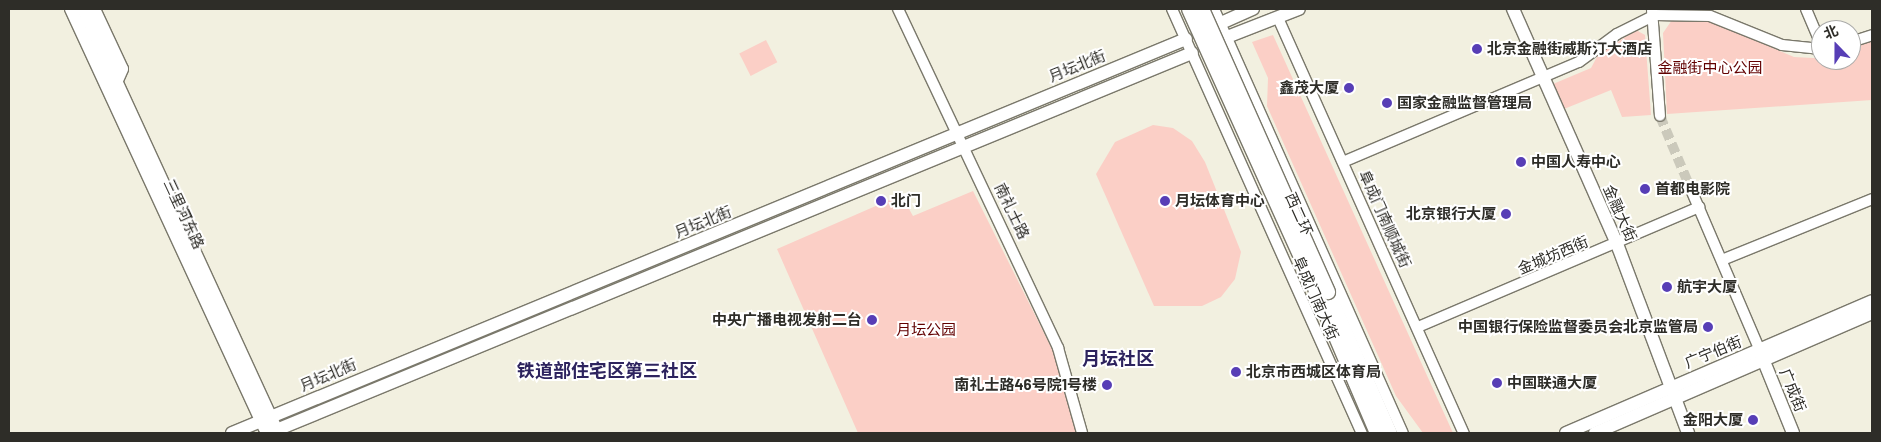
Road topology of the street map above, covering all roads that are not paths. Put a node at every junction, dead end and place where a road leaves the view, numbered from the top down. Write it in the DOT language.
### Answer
graph roads {
  1 [pos="71,9"];
  2 [pos="83,9"];
  3 [pos="94,9"];
  4 [pos="898,9"];
  5 [pos="1172,9"];
  6 [pos="1189,9"];
  7 [pos="1202,9"];
  8 [pos="1214,9"];
  9 [pos="1253,9"];
  10 [pos="1299,9"];
  11 [pos="1513,9"];
  12 [pos="1806,9"];
  13 [pos="1653,12"];
  14 [pos="1278,18"];
  15 [pos="1811,21"];
  16 [pos="1221,23"];
  17 [pos="1227,37"];
  18 [pos="1186,39"];
  19 [pos="1811,48"];
  20 [pos="1192,53"];
  21 [pos="1543,78"];
  22 [pos="117,80"];
  23 [pos="1660,116"];
  24 [pos="957,133"];
  25 [pos="964,147"];
  26 [pos="1343,162"];
  27 [pos="1692,192"];
  28 [pos="1872,199"];
  29 [pos="1699,207"];
  30 [pos="1619,243"];
  31 [pos="1722,260"];
  32 [pos="1872,301"];
  33 [pos="1872,313"];
  34 [pos="1418,327"];
  35 [pos="1761,355"];
  36 [pos="1676,391"];
  37 [pos="266,419"];
  38 [pos="273,432"];
  39 [pos="232,433"];
  40 [pos="1082,433"];
  41 [pos="1362,433"];
  42 [pos="1377,433"];
  43 [pos="1390,433"];
  44 [pos="1403,433"];
  45 [pos="1464,433"];
  46 [pos="1566,433"];
  47 [pos="1595,433"];
  48 [pos="1688,433"];
  49 [pos="1693,433"];
  50 [pos="1793,433"];
  1 -- 37 [label="main road, 三里河东路"];
  2 -- 22 [label="main road, 三里河东路"];
  3 -- 22 [label="main road"];
  4 -- 24 [label="street, 南礼士路"];
  5 -- 18 [label="street, 阜成门南大街"];
  6 -- 42 [label="highway, 西二环, bridge"];
  7 -- 43 [label="highway, 西二环, bridge"];
  8 -- 16 [label="street, 阜成门南大街"];
  9 -- 16 [label="main road"];
  10 -- 14 [label="main road"];
  11 -- 21 [label="main road, 金融大街"];
  12 -- 15 [label="street"];
  13 -- 19 [label="street"];
  13 -- 21 [label="street"];
  13 -- 23 [label="street"];
  14 -- 17 [label="main road"];
  14 -- 26 [label="street, 阜成门南顺城街"];
  16 -- 17 [label="street, 阜成门南大街"];
  16 -- 18 [label="street"];
  17 -- 20 [label="street"];
  17 -- 44 [label="street, 阜成门南大街"];
  18 -- 20 [label="street, 阜成门南大街"];
  18 -- 24 [label="main road, 月坛北街"];
  20 -- 25 [label="main road, 月坛北街"];
  20 -- 41 [label="street, 阜成门南大街"];
  21 -- 26 [label="street"];
  21 -- 30 [label="main road, 金融大街"];
  22 -- 37 [label="main road, 三里河东路"];
  24 -- 25 [label="street, 南礼士路"];
  24 -- 37 [label="main road, 月坛北街"];
  25 -- 38 [label="main road, 月坛北街"];
  25 -- 40 [label="street, 南礼士路"];
  26 -- 34 [label="street, 阜成门南顺城街"];
  27 -- 29 [label="street"];
  28 -- 31 [label="street"];
  29 -- 30 [label="street, 金城坊西街"];
  29 -- 31 [label="street"];
  30 -- 34 [label="street, 金城坊西街"];
  30 -- 36 [label="main road, 金融大街"];
  31 -- 35 [label="street"];
  32 -- 35 [label="main road, 广宁伯街"];
  33 -- 35 [label="main road, 广宁伯街"];
  34 -- 45 [label="street, 阜成门南顺城街"];
  35 -- 36 [label="main road, 广宁伯街"];
  35 -- 50 [label="main road, 广成街"];
  36 -- 46 [label="main road, 广宁伯街"];
  36 -- 47 [label="main road, 广宁伯街"];
  36 -- 48 [label="main road, 金融大街"];
  36 -- 49 [label="main road, 金融大街"];
  37 -- 38 [label="main road, 三里河东路"];
  37 -- 39 [label="main road, 月坛北街"];
}
